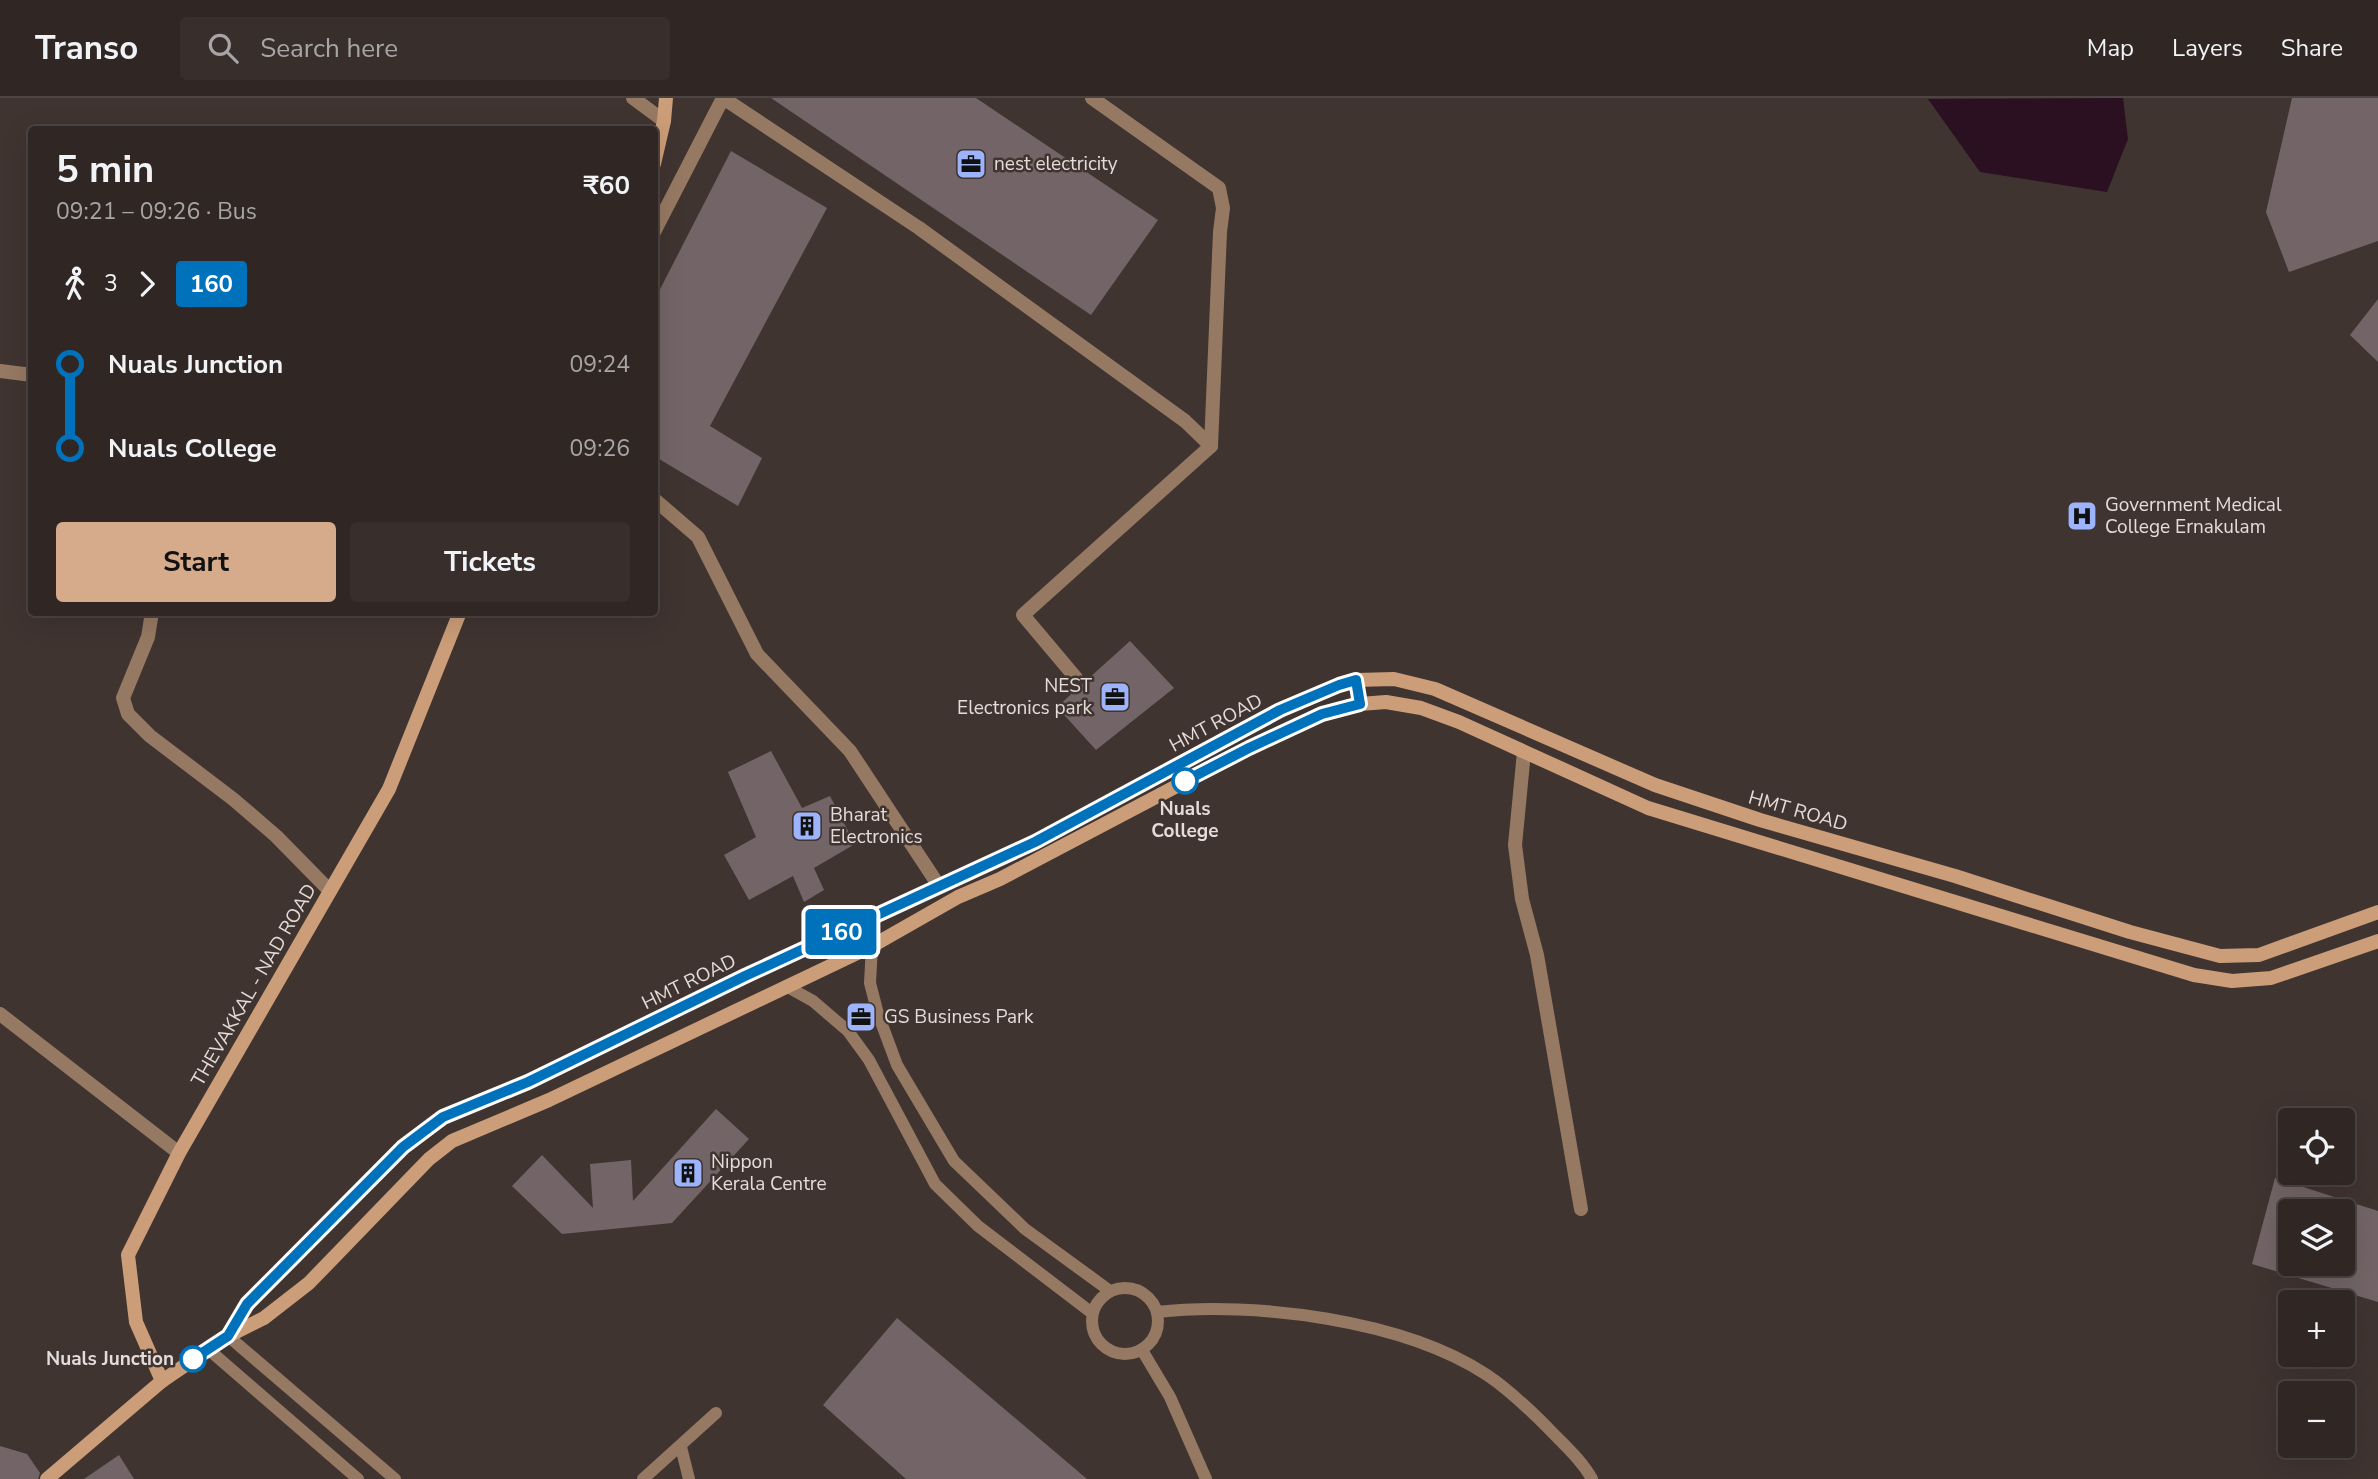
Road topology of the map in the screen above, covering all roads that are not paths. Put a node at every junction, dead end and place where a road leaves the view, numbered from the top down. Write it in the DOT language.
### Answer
graph roads {
  1 [pos="632,98"];
  2 [pos="666,98"];
  3 [pos="1092,98"];
  4 [pos="664,121"];
  5 [pos="658,147"];
  6 [pos="658,224"];
  7 [pos="0,371"];
  8 [pos="28,374"];
  9 [pos="1211,446"];
  10 [pos="658,502"];
  11 [pos="151,616"];
  12 [pos="458,616"];
  13 [pos="1076,678"];
  14 [pos="1356,680"];
  15 [pos="1360,704"];
  16 [pos="1524,752"];
  17 [pos="939,886"];
  18 [pos="330,891"];
  19 [pos="2378,912"];
  20 [pos="2378,941"];
  21 [pos="872,946"];
  22 [pos="786,986"];
  23 [pos="0,1014"];
  24 [pos="179,1153"];
  25 [pos="1581,1209"];
  26 [pos="1110,1291"];
  27 [pos="1157,1312"];
  28 [pos="1092,1313"];
  29 [pos="228,1336"];
  30 [pos="208,1349"];
  31 [pos="1142,1350"];
  32 [pos="162,1381"];
  33 [pos="716,1413"];
  34 [pos="681,1447"];
  35 [pos="47,1479"];
  36 [pos="358,1479"];
  37 [pos="395,1479"];
  38 [pos="643,1479"];
  39 [pos="689,1479"];
  40 [pos="1206,1479"];
  41 [pos="1592,1479"];
  1 -- 4 [label="street"];
  2 -- 4 [label="main road"];
  3 -- 9 [label="street"];
  4 -- 5 [label="main road"];
  6 -- 9 [label="street"];
  7 -- 8 [label="street"];
  9 -- 13 [label="street"];
  10 -- 17 [label="street"];
  11 -- 18 [label="street"];
  12 -- 18 [label="main road, THEVAKKAL - NAD ROAD"];
  14 -- 15 [label="main road"];
  14 -- 17 [label="main road, HMT ROAD"];
  14 -- 19 [label="main road, HMT ROAD"];
  15 -- 16 [label="main road, HMT ROAD"];
  15 -- 21 [label="main road, HMT ROAD"];
  16 -- 20 [label="main road, HMT ROAD"];
  16 -- 25 [label="street"];
  17 -- 29 [label="main road, HMT ROAD"];
  18 -- 24 [label="main road, THEVAKKAL - NAD ROAD"];
  21 -- 22 [label="main road, HMT ROAD"];
  21 -- 26 [label="lane"];
  22 -- 28 [label="lane"];
  22 -- 29 [label="main road, HMT ROAD"];
  23 -- 24 [label="street"];
  24 -- 32 [label="main road, THEVAKKAL - NAD ROAD"];
  26 -- 27 [label="lane"];
  26 -- 28 [label="lane"];
  27 -- 31 [label="lane"];
  27 -- 41 [label="lane"];
  28 -- 31 [label="lane"];
  29 -- 30 [label="main road, HMT ROAD"];
  29 -- 37 [label="lane"];
  30 -- 32 [label="main road, HMT ROAD"];
  30 -- 36 [label="lane"];
  31 -- 40 [label="lane"];
  32 -- 35 [label="main road, HMT ROAD"];
  33 -- 34 [label="lane"];
  34 -- 38 [label="lane"];
  34 -- 39 [label="lane"];
}
